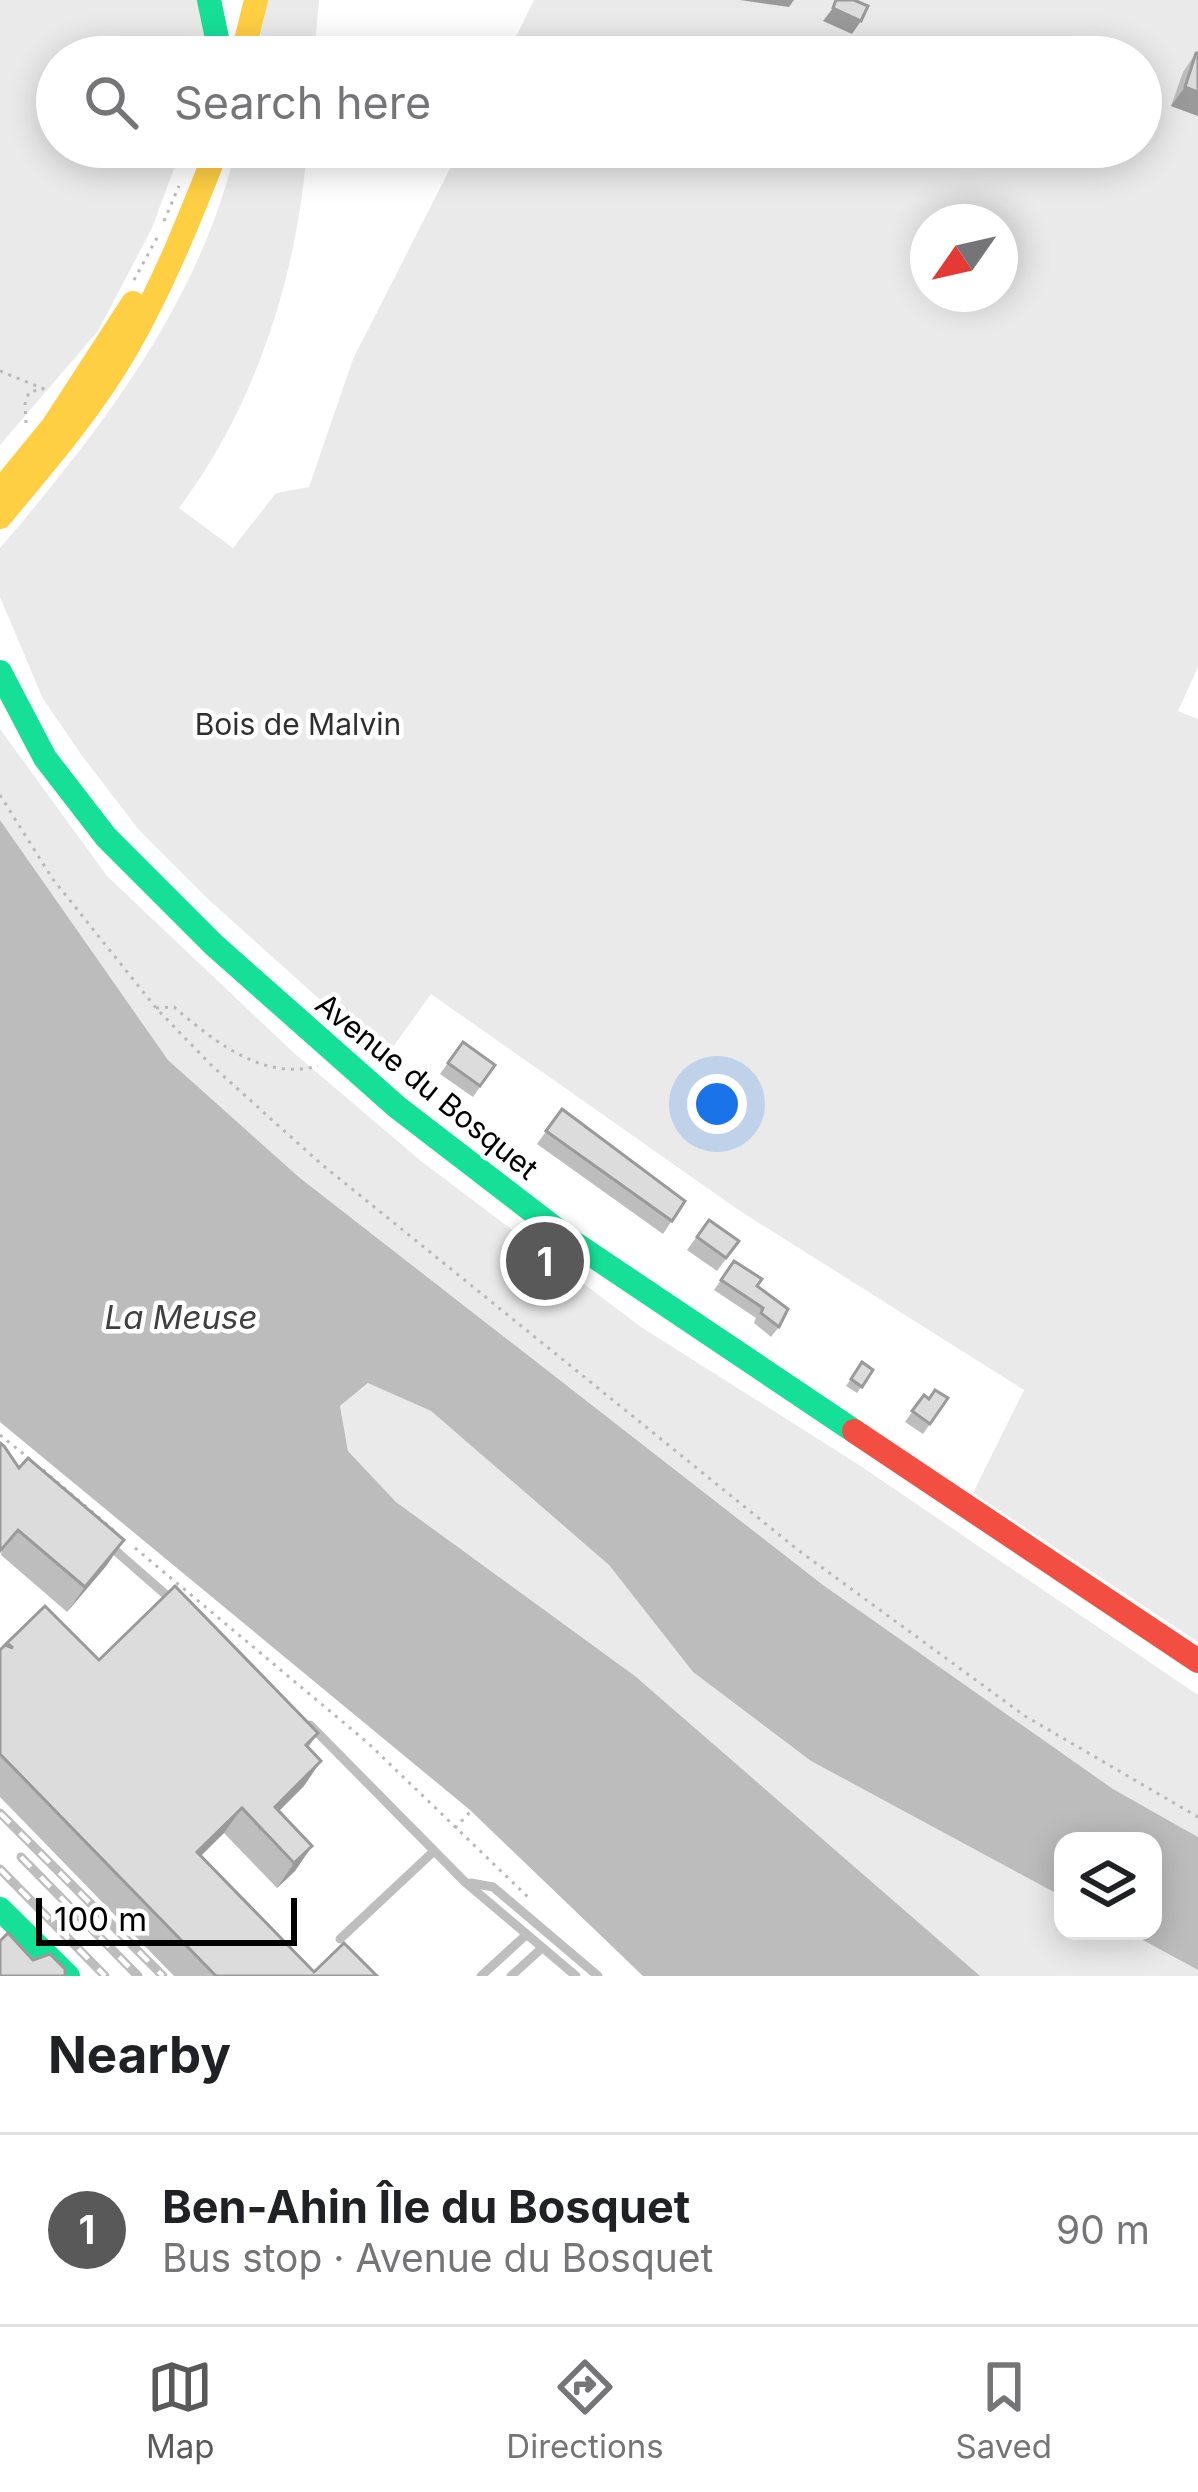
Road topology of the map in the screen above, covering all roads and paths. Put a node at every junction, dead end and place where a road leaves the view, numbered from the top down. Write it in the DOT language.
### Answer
graph roads {
  1 [pos="209,0"];
  2 [pos="239,0"];
  3 [pos="256,0"];
  4 [pos="218,36"];
  5 [pos="230,36"];
  6 [pos="247,36"];
  7 [pos="191,168"];
  8 [pos="210,168"];
  9 [pos="0,371"];
  10 [pos="43,389"];
  11 [pos="62,396"];
  12 [pos="26,425"];
  13 [pos="0,490"];
  14 [pos="0,517"];
  15 [pos="0,672"];
  16 [pos="0,795"];
  17 [pos="156,1008"];
  18 [pos="342,1059"];
  19 [pos="0,1435"];
  20 [pos="108,1544"];
  21 [pos="179,1606"];
  22 [pos="1198,1661"];
  23 [pos="302,1718"];
  24 [pos="470,1810"];
  25 [pos="1198,1817"];
  26 [pos="454,1829"];
  27 [pos="434,1851"];
  28 [pos="465,1882"];
  29 [pos="0,1909"];
  30 [pos="542,1910"];
  31 [pos="0,1931"];
  32 [pos="526,1935"];
  33 [pos="31,1939"];
  34 [pos="340,1939"];
  35 [pos="542,1948"];
  36 [pos="68,1976"];
  37 [pos="481,1976"];
  38 [pos="511,1976"];
  39 [pos="576,1976"];
  40 [pos="598,1976"];
  1 -- 4 [label="main road"];
  2 -- 5 [label="main road"];
  3 -- 6 [label="main road"];
  7 -- 13 [label="main road"];
  8 -- 14 [label="main road"];
  9 -- 10 [label="path"];
  10 -- 11 [label="path"];
  10 -- 12 [label="path"];
  15 -- 18 [label="main road, Avenue du Bosquet"];
  16 -- 17 [label="path"];
  17 -- 18 [label="path"];
  17 -- 25 [label="path"];
  18 -- 22 [label="main road, Avenue du Bosquet"];
  19 -- 26 [label="path"];
  20 -- 21 [label="lane"];
  23 -- 27 [label="lane"];
  24 -- 26 [label="path"];
  26 -- 30 [label="path"];
  27 -- 28 [label="lane"];
  27 -- 34 [label="lane"];
  28 -- 32 [label="lane"];
  28 -- 40 [label="lane"];
  29 -- 33 [label="main road"];
  31 -- 33 [label="lane"];
  32 -- 35 [label="lane"];
  32 -- 37 [label="lane"];
  33 -- 36 [label="main road"];
  35 -- 38 [label="lane"];
  35 -- 39 [label="lane"];
}
